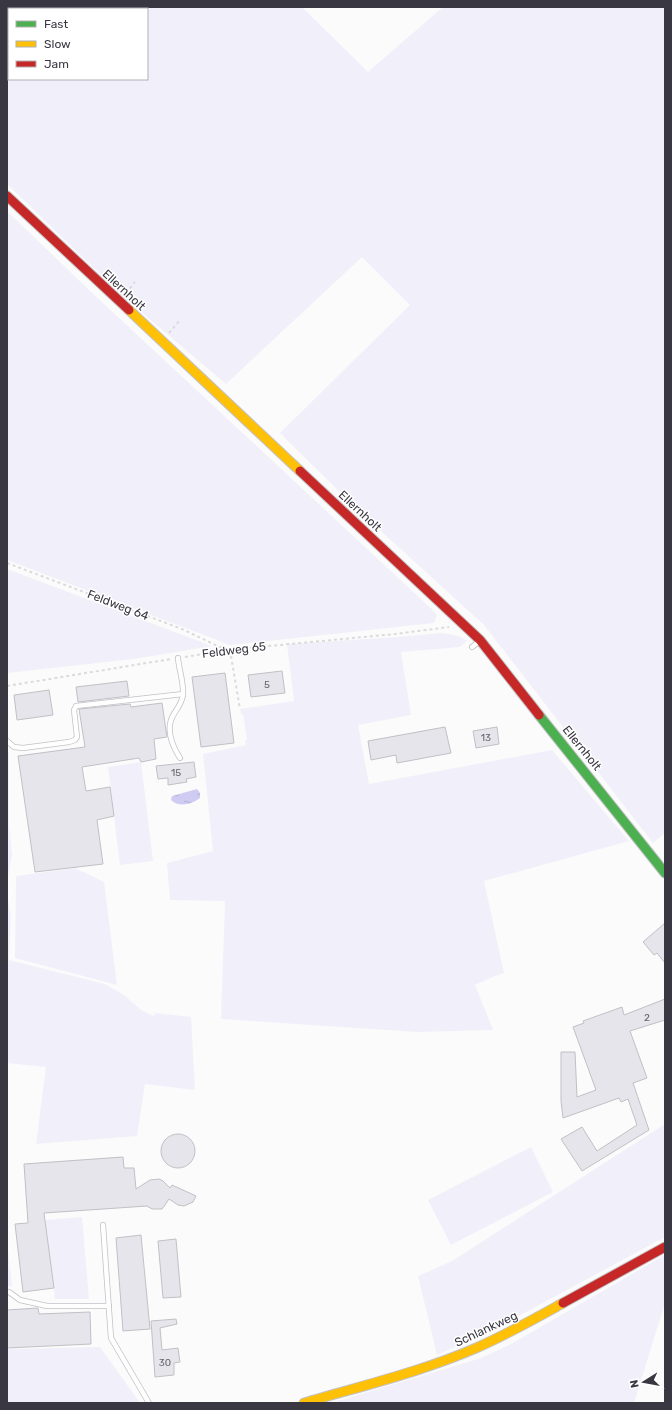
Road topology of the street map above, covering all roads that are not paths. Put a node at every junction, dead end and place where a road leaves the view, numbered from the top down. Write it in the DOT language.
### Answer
graph roads {
  1 [pos="7,196"];
  2 [pos="480,640"];
  3 [pos="472,647"];
  4 [pos="178,658"];
  5 [pos="183,694"];
  6 [pos="7,741"];
  7 [pos="180,758"];
  8 [pos="665,873"];
  9 [pos="103,1225"];
  10 [pos="665,1247"];
  11 [pos="7,1292"];
  12 [pos="109,1306"];
  13 [pos="149,1403"];
  14 [pos="304,1403"];
  1 -- 2 [label="street, Ellernholt"];
  2 -- 3 [label="lane"];
  2 -- 8 [label="street, Ellernholt"];
  4 -- 5 [label="lane"];
  5 -- 6 [label="lane"];
  5 -- 7 [label="lane"];
  9 -- 12 [label="lane"];
  10 -- 14 [label="street, Schlankweg"];
  11 -- 12 [label="lane"];
  12 -- 13 [label="lane"];
}
